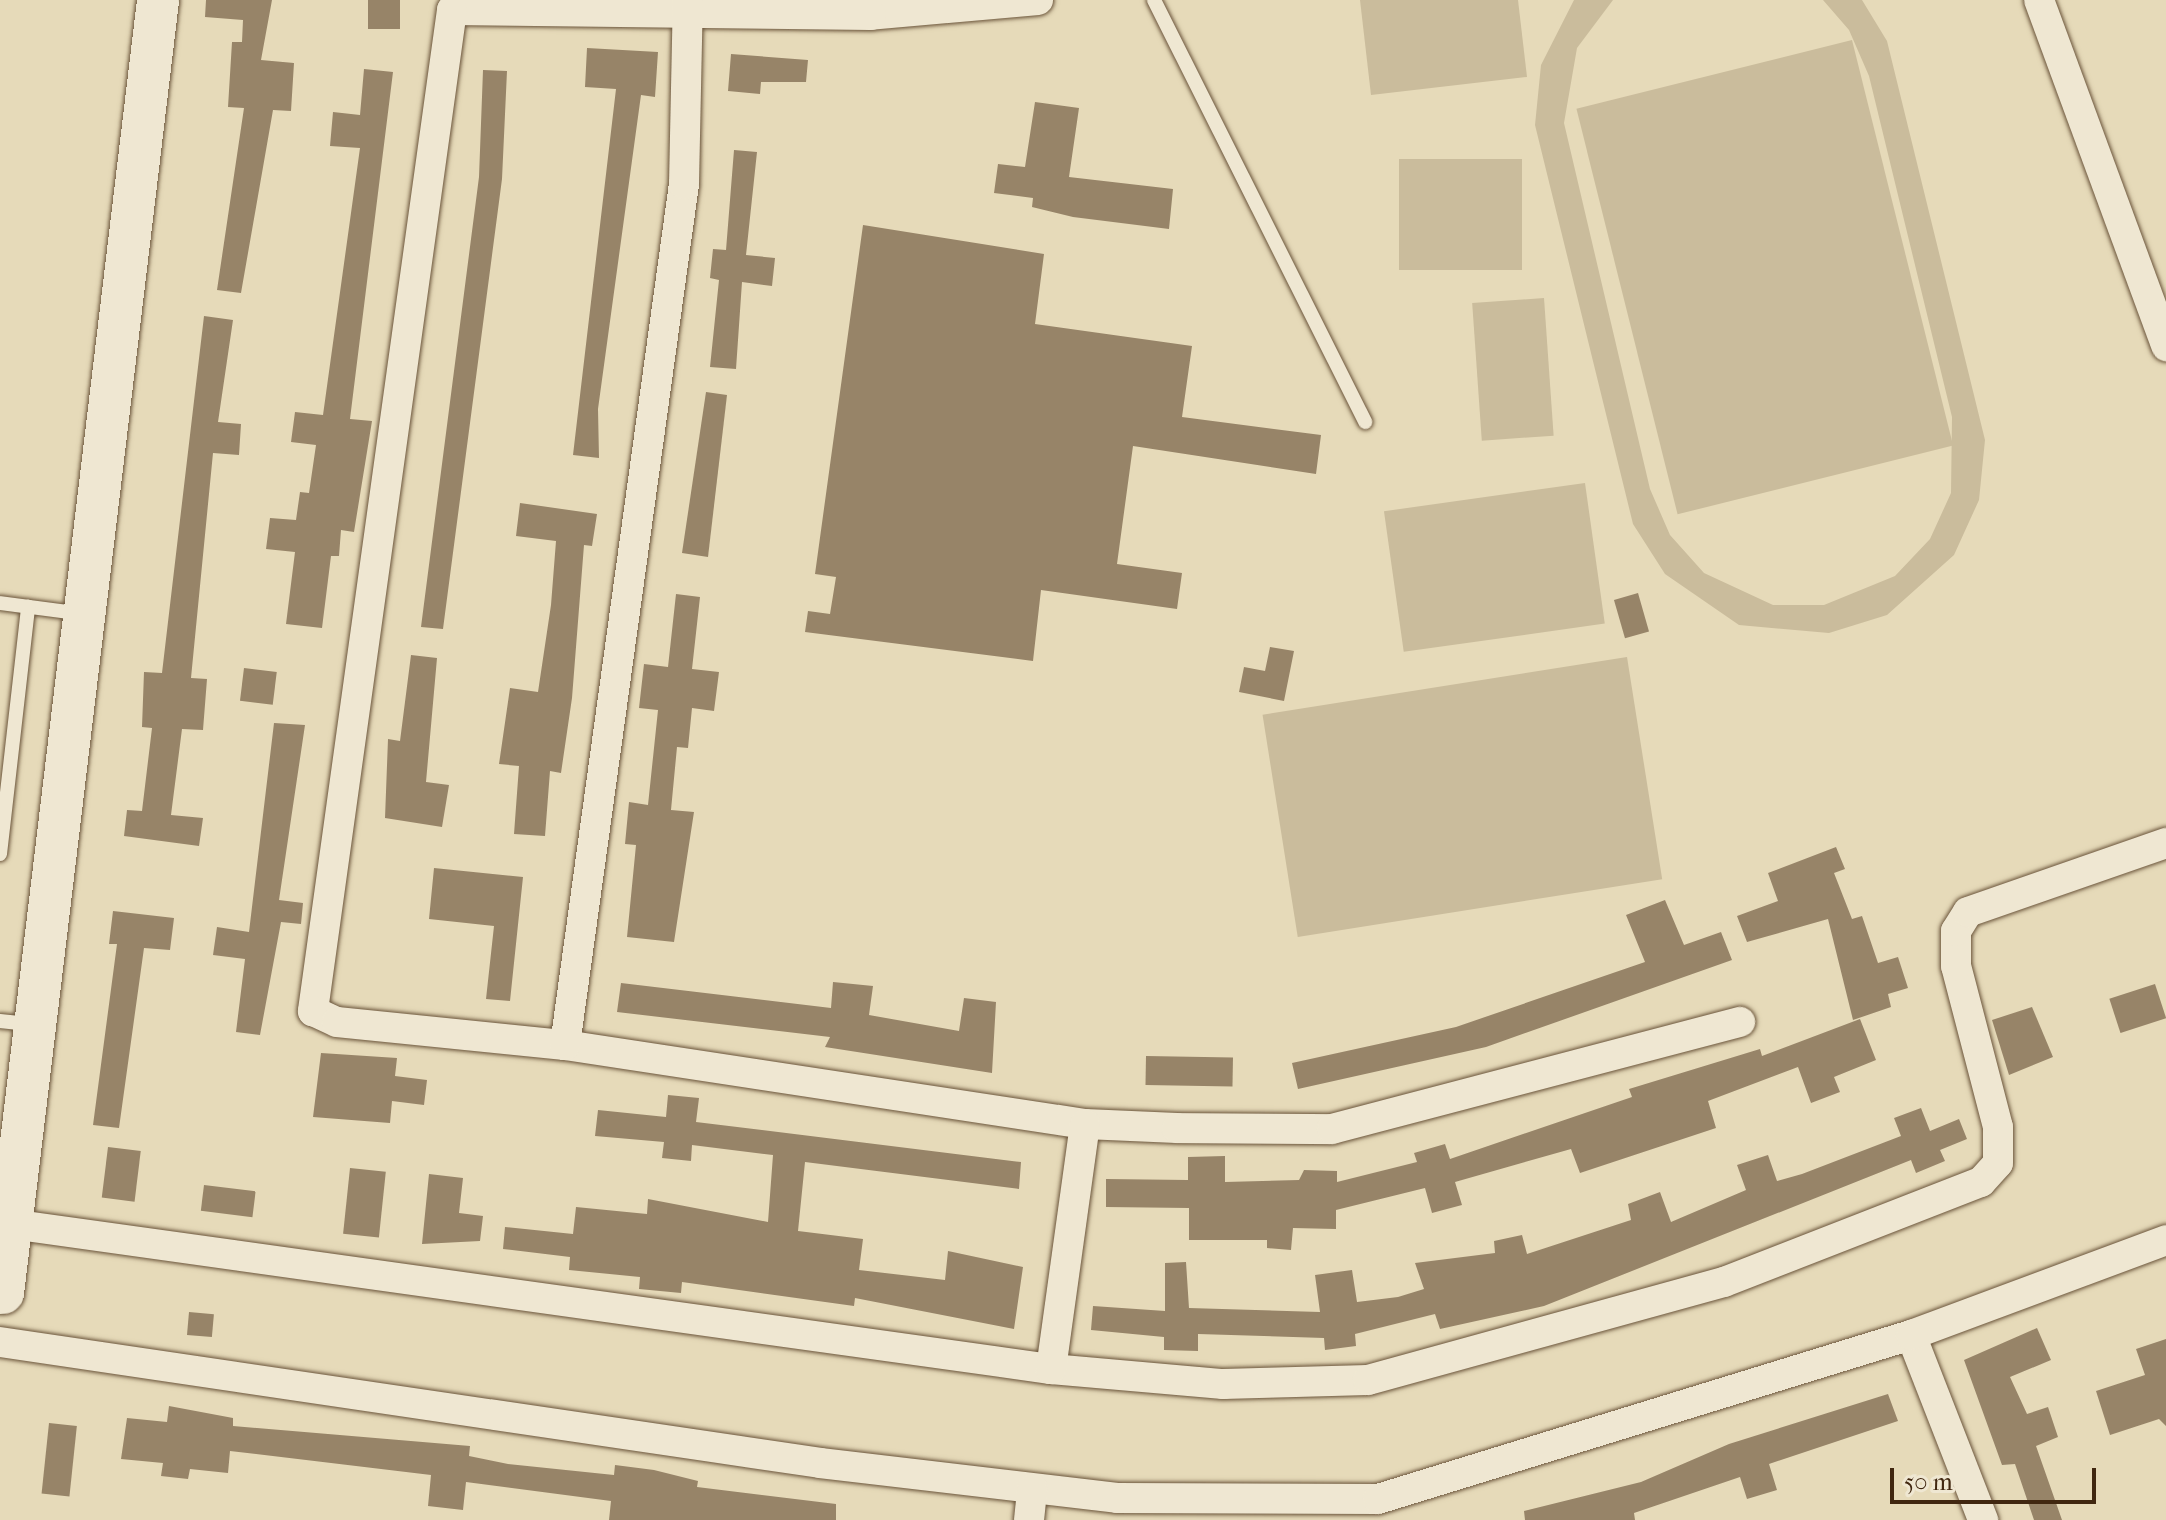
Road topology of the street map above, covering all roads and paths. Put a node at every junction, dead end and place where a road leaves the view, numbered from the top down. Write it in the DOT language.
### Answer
graph roads {
  1 [pos="158,0"];
  2 [pos="1038,0"];
  3 [pos="1154,0"];
  4 [pos="2039,0"];
  5 [pos="451,5"];
  6 [pos="688,5"];
  7 [pos="2166,346"];
  8 [pos="1365,422"];
  9 [pos="0,603"];
  10 [pos="28,607"];
  11 [pos="87,614"];
  12 [pos="2166,843"];
  13 [pos="0,854"];
  14 [pos="1740,1022"];
  15 [pos="19,1023"];
  16 [pos="565,1045"];
  17 [pos="1085,1124"];
  18 [pos="11,1224"];
  19 [pos="2166,1240"];
  20 [pos="1,1301"];
  21 [pos="1911,1335"];
  22 [pos="0,1342"];
  23 [pos="1051,1369"];
  24 [pos="1032,1489"];
  25 [pos="1029,1520"];
  26 [pos="1983,1520"];
  1 -- 11 [label="street"];
  2 -- 6 [label="street"];
  3 -- 8 [label="lane"];
  4 -- 7 [label="street"];
  5 -- 6 [label="street"];
  5 -- 16 [label="street"];
  6 -- 16 [label="street"];
  9 -- 10 [label="lane"];
  10 -- 11 [label="lane"];
  10 -- 13 [label="lane"];
  11 -- 15 [label="street"];
  12 -- 23 [label="street"];
  14 -- 17 [label="street"];
  15 -- 18 [label="street"];
  16 -- 17 [label="street"];
  17 -- 23 [label="street"];
  18 -- 20 [label="street"];
  18 -- 23 [label="street"];
  19 -- 21 [label="street"];
  21 -- 24 [label="street"];
  21 -- 26 [label="street"];
  22 -- 24 [label="street"];
  24 -- 25 [label="street"];
}
